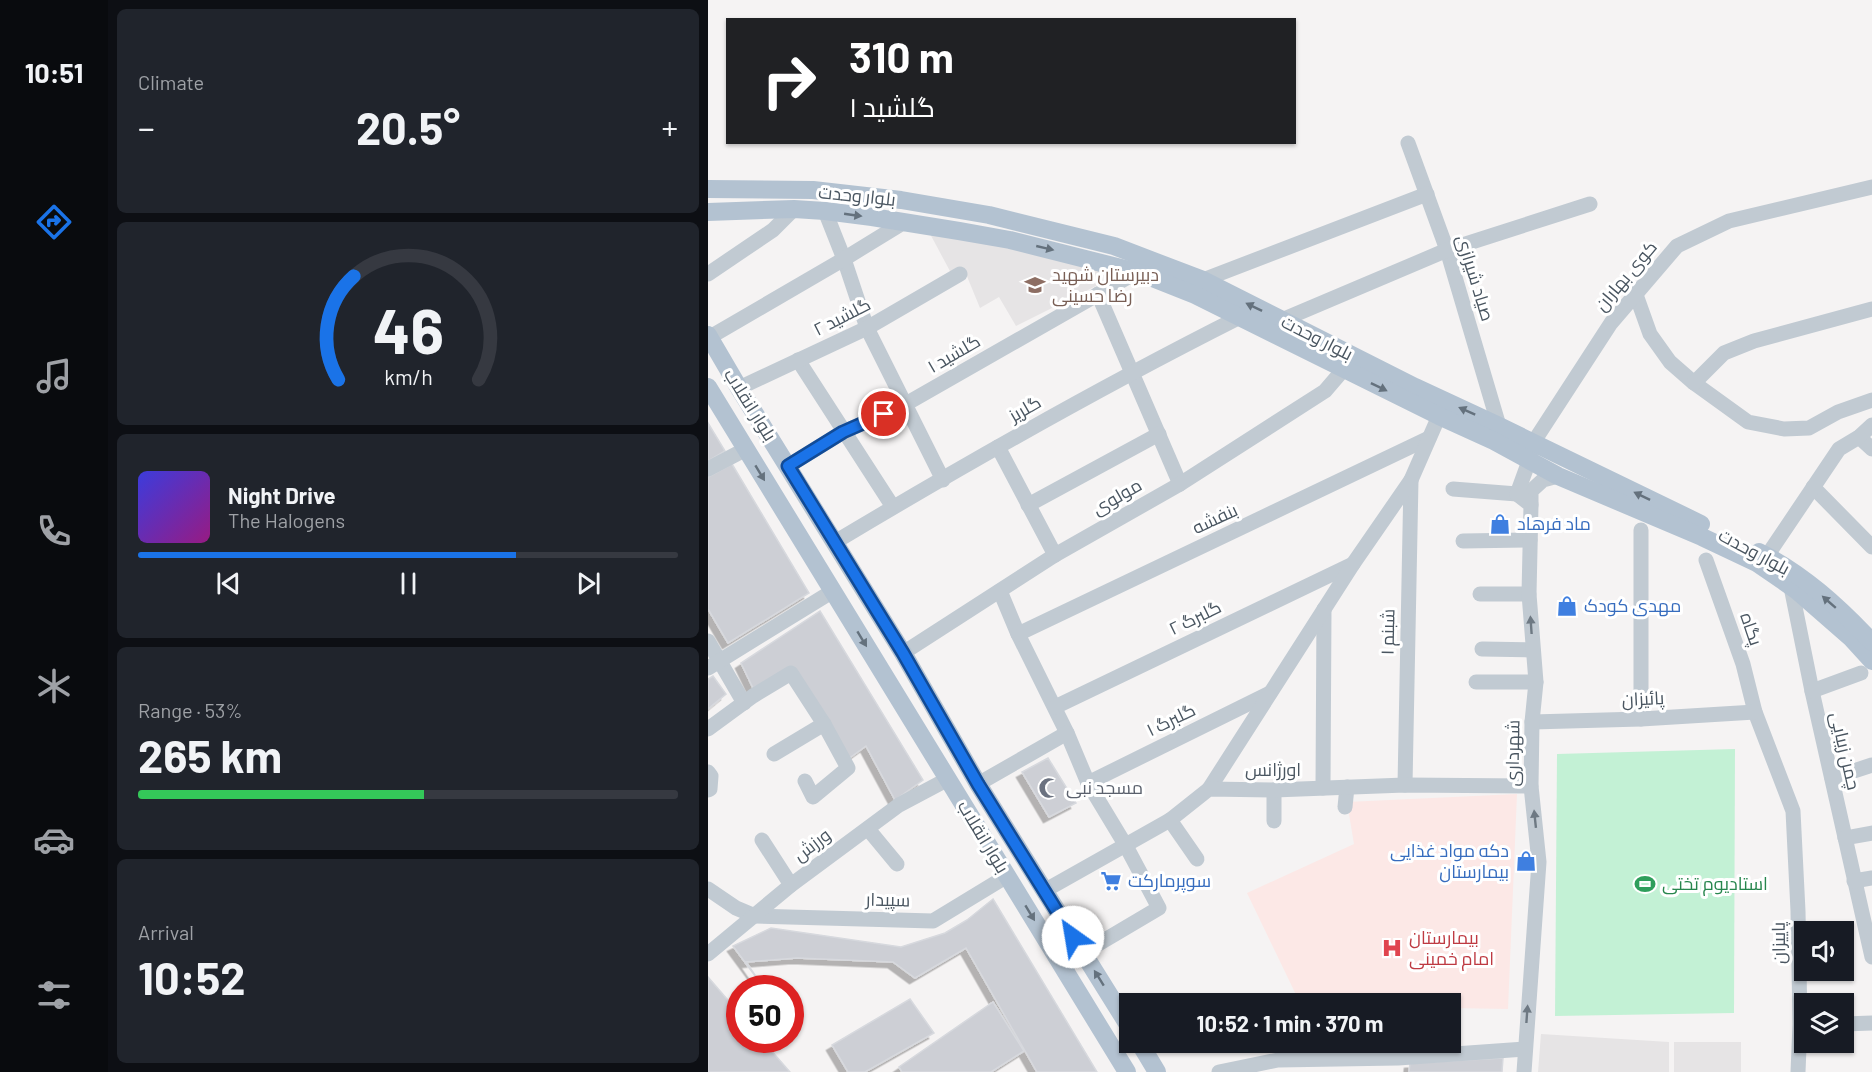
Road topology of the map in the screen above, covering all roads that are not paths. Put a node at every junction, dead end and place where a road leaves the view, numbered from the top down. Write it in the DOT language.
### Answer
graph roads {
  1 [pos="1408,143"];
  2 [pos="1872,187"];
  3 [pos="708,189"];
  4 [pos="1427,194"];
  5 [pos="1590,204"];
  6 [pos="794,209"];
  7 [pos="825,211"];
  8 [pos="709,212"];
  9 [pos="907,223"];
  10 [pos="1448,250"];
  11 [pos="844,259"];
  12 [pos="1137,272"];
  13 [pos="708,274"];
  14 [pos="960,274"];
  15 [pos="1203,280"];
  16 [pos="1635,292"];
  17 [pos="1098,294"];
  18 [pos="1872,309"];
  19 [pos="1238,318"];
  20 [pos="1282,320"];
  21 [pos="867,328"];
  22 [pos="709,336"];
  23 [pos="798,360"];
  24 [pos="1343,370"];
  25 [pos="1131,372"];
  26 [pos="1694,383"];
  27 [pos="708,387"];
  28 [pos="739,388"];
  29 [pos="1872,400"];
  30 [pos="904,405"];
  31 [pos="1439,417"];
  32 [pos="1872,425"];
  33 [pos="1499,426"];
  34 [pos="843,432"];
  35 [pos="1159,434"];
  36 [pos="1859,436"];
  37 [pos="1429,438"];
  38 [pos="1533,443"];
  39 [pos="998,447"];
  40 [pos="746,449"];
  41 [pos="1872,449"];
  42 [pos="1529,461"];
  43 [pos="788,466"];
  44 [pos="708,469"];
  45 [pos="1558,476"];
  46 [pos="943,480"];
  47 [pos="1411,480"];
  48 [pos="1180,484"];
  49 [pos="1813,488"];
  50 [pos="1453,489"];
  51 [pos="1517,494"];
  52 [pos="1531,504"];
  53 [pos="1028,506"];
  54 [pos="893,507"];
  55 [pos="782,508"];
  56 [pos="815,511"];
  57 [pos="1641,530"];
  58 [pos="1530,540"];
  59 [pos="1463,541"];
  60 [pos="835,542"];
  61 [pos="1872,547"];
  62 [pos="1055,555"];
  63 [pos="1767,556"];
  64 [pos="1706,560"];
  65 [pos="1353,564"];
  66 [pos="1791,587"];
  67 [pos="833,591"];
  68 [pos="1000,591"];
  69 [pos="1480,594"];
  70 [pos="1529,594"];
  71 [pos="1324,609"];
  72 [pos="1018,634"];
  73 [pos="708,641"];
  74 [pos="1872,642"];
  75 [pos="1482,649"];
  76 [pos="1533,650"];
  77 [pos="903,653"];
  78 [pos="714,664"];
  79 [pos="1866,667"];
  80 [pos="1476,682"];
  81 [pos="1536,682"];
  82 [pos="1812,691"];
  83 [pos="1270,693"];
  84 [pos="744,703"];
  85 [pos="1055,707"];
  86 [pos="1755,712"];
  87 [pos="1641,719"];
  88 [pos="1532,722"];
  89 [pos="824,724"];
  90 [pos="708,729"];
  91 [pos="1067,732"];
  92 [pos="774,754"];
  93 [pos="1872,765"];
  94 [pos="1832,778"];
  95 [pos="948,779"];
  96 [pos="805,781"];
  97 [pos="1088,783"];
  98 [pos="978,784"];
  99 [pos="1405,785"];
  100 [pos="1532,786"];
  101 [pos="1347,787"];
  102 [pos="1323,788"];
  103 [pos="1209,789"];
  104 [pos="1274,790"];
  105 [pos="1345,807"];
  106 [pos="1170,820"];
  107 [pos="1274,821"];
  108 [pos="868,829"];
  109 [pos="1872,833"];
  110 [pos="1845,838"];
  111 [pos="762,840"];
  112 [pos="1126,846"];
  113 [pos="1197,859"];
  114 [pos="897,864"];
  115 [pos="1007,876"];
  116 [pos="1872,878"];
  117 [pos="1854,881"];
  118 [pos="791,885"];
  119 [pos="708,889"];
  120 [pos="1044,891"];
  121 [pos="755,916"];
  122 [pos="1869,933"];
  123 [pos="1083,953"];
  124 [pos="708,954"];
  125 [pos="1872,957"];
  126 [pos="1801,993"];
  127 [pos="1119,1010"];
  128 [pos="1872,1023"];
  129 [pos="1854,1024"];
  130 [pos="1525,1049"];
  131 [pos="1146,1053"];
  132 [pos="1800,1053"];
  133 [pos="1398,1065"];
  134 [pos="1127,1072"];
  135 [pos="1157,1072"];
  136 [pos="1219,1072"];
  137 [pos="1524,1072"];
  138 [pos="1798,1072"];
  1 -- 4 [label="street, صیاد شیرازی"];
  2 -- 16 [label="street, کوی بهاران"];
  3 -- 15 [label="main road, بلوار وحدت"];
  4 -- 10 [label="street, صیاد شیرازی"];
  4 -- 15 [label="street"];
  5 -- 10 [label="street"];
  6 -- 7 [label="main road, بلوار وحدت"];
  6 -- 8 [label="main road, بلوار وحدت"];
  6 -- 13 [label="street"];
  7 -- 9 [label="main road, بلوار وحدت, one-way"];
  7 -- 11 [label="street"];
  9 -- 11 [label="street"];
  9 -- 12 [label="main road, بلوار وحدت, one-way"];
  10 -- 20 [label="street"];
  10 -- 33 [label="street, صیاد شیرازی"];
  11 -- 21 [label="street"];
  11 -- 22 [label="street"];
  12 -- 17 [label="street, گلشید ۱"];
  12 -- 19 [label="main road, بلوار وحدت"];
  14 -- 21 [label="street, گلشید ۲"];
  20 -- 15 [label="main road, بلوار وحدت, one-way"];
  16 -- 26 [label="street"];
  16 -- 38 [label="street, کوی بهاران"];
  17 -- 25 [label="street"];
  17 -- 30 [label="street, گلشید ۱"];
  18 -- 26 [label="street"];
  19 -- 24 [label="main road, بلوار وحدت"];
  19 -- 25 [label="street, گلریز"];
  33 -- 20 [label="main road, بلوار وحدت, one-way"];
  21 -- 23 [label="street, گلشید ۲"];
  21 -- 30 [label="street"];
  22 -- 28 [label="main road, بلوار انقلاب"];
  23 -- 28 [label="street, گلشید ۲"];
  23 -- 34 [label="street"];
  24 -- 31 [label="main road, بلوار وحدت, one-way"];
  24 -- 48 [label="street, مولوی"];
  25 -- 35 [label="street"];
  25 -- 39 [label="street, گلریز"];
  26 -- 29 [label="street"];
  27 -- 40 [label="main road, بلوار انقلاب"];
  28 -- 43 [label="main road, بلوار انقلاب"];
  30 -- 34 [label="street, گلشید ۱"];
  30 -- 46 [label="street"];
  31 -- 37 [label="street"];
  31 -- 42 [label="main road, بلوار وحدت"];
  32 -- 36 [label="street"];
  33 -- 38 [label="main road, بلوار وحدت"];
  34 -- 43 [label="street, گلشید ۱"];
  34 -- 54 [label="street"];
  35 -- 48 [label="street"];
  35 -- 53 [label="street"];
  36 -- 41 [label="street"];
  36 -- 49 [label="street"];
  37 -- 47 [label="street"];
  37 -- 72 [label="street, بنفشه"];
  38 -- 42 [label="street"];
  63 -- 38 [label="main road, بلوار وحدت, one-way"];
  39 -- 46 [label="street, گلریز"];
  39 -- 53 [label="street"];
  40 -- 44 [label="street"];
  40 -- 55 [label="main road, بلوار انقلاب, one-way"];
  42 -- 45 [label="main road, بلوار وحدت"];
  42 -- 51 [label="street"];
  43 -- 56 [label="main road, بلوار انقلاب"];
  45 -- 52 [label="street"];
  45 -- 66 [label="main road, بلوار وحدت"];
  46 -- 54 [label="street, گلریز"];
  47 -- 65 [label="street"];
  47 -- 99 [label="street, شبنم ۱"];
  48 -- 62 [label="street, مولوی"];
  49 -- 61 [label="street"];
  49 -- 63 [label="street"];
  50 -- 51 [label="street"];
  51 -- 52 [label="street"];
  52 -- 58 [label="street, شهرداری"];
  53 -- 62 [label="street"];
  54 -- 60 [label="street, گلریز"];
  55 -- 56 [label="main road"];
  55 -- 67 [label="main road, بلوار انقلاب"];
  56 -- 60 [label="main road, بلوار انقلاب"];
  57 -- 87 [label="street"];
  58 -- 59 [label="street"];
  58 -- 70 [label="street, شهرداری"];
  60 -- 77 [label="main road, بلوار انقلاب"];
  62 -- 68 [label="street, مولوی"];
  74 -- 63 [label="main road, بلوار وحدت, one-way"];
  64 -- 86 [label="street, پگاه"];
  65 -- 71 [label="street"];
  65 -- 85 [label="street, گلبرگ ۲"];
  66 -- 79 [label="main road, بلوار وحدت"];
  66 -- 82 [label="street, چمن زیبایی"];
  67 -- 78 [label="street"];
  67 -- 95 [label="main road, بلوار انقلاب, one-way"];
  68 -- 72 [label="street"];
  68 -- 77 [label="street, مولوی"];
  69 -- 70 [label="street"];
  76 -- 70 [label="street, شهرداری, one-way"];
  71 -- 83 [label="street"];
  71 -- 102 [label="street"];
  72 -- 85 [label="street"];
  73 -- 78 [label="street"];
  75 -- 76 [label="street"];
  76 -- 81 [label="street, شهرداری"];
  77 -- 98 [label="main road, بلوار انقلاب"];
  78 -- 84 [label="street"];
  79 -- 82 [label="street"];
  80 -- 81 [label="street"];
  81 -- 88 [label="street, شهرداری"];
  82 -- 94 [label="street, چمن زیبایی"];
  83 -- 97 [label="street, گلبرگ ۱"];
  83 -- 103 [label="street"];
  84 -- 89 [label="street"];
  84 -- 90 [label="street"];
  85 -- 91 [label="street"];
  86 -- 87 [label="street, پائیزان"];
  86 -- 126 [label="street, پاییزان"];
  87 -- 88 [label="street, پائیزان"];
  88 -- 100 [label="street, شهرداری"];
  89 -- 92 [label="street"];
  89 -- 96 [label="street"];
  91 -- 97 [label="street"];
  91 -- 98 [label="street"];
  93 -- 94 [label="street"];
  94 -- 110 [label="street, چمن زیبایی"];
  95 -- 108 [label="street, ورزش"];
  95 -- 115 [label="main road, بلوار انقلاب"];
  97 -- 112 [label="street"];
  98 -- 120 [label="main road, بلوار انقلاب"];
  99 -- 100 [label="street, اورژانس"];
  99 -- 101 [label="street, اورژانس"];
  130 -- 100 [label="street, شهرداری, one-way"];
  101 -- 102 [label="street, اورژانس"];
  101 -- 105 [label="street"];
  102 -- 104 [label="street, اورژانس"];
  103 -- 104 [label="street, اورژانس"];
  103 -- 106 [label="street"];
  104 -- 107 [label="street"];
  106 -- 112 [label="street"];
  106 -- 113 [label="street"];
  108 -- 114 [label="street"];
  108 -- 118 [label="street, ورزش"];
  109 -- 110 [label="street"];
  110 -- 117 [label="street, چمن زیبایی"];
  111 -- 118 [label="street"];
  112 -- 120 [label="street"];
  112 -- 123 [label="street"];
  115 -- 121 [label="street, سپیدار"];
  115 -- 134 [label="main road, بلوار انقلاب, one-way"];
  116 -- 117 [label="street"];
  117 -- 122 [label="street, چمن زیبایی"];
  118 -- 121 [label="street, ورزش"];
  119 -- 121 [label="street"];
  120 -- 123 [label="main road, بلوار انقلاب"];
  121 -- 124 [label="street, ورزش"];
  122 -- 125 [label="street, چمن زیبایی"];
  127 -- 123 [label="main road, بلوار انقلاب, one-way"];
  128 -- 129 [label="street"];
  130 -- 133 [label="street"];
  130 -- 137 [label="street, شهرداری"];
  131 -- 135 [label="main road"];
  132 -- 138 [label="street, پاییزان"];
  133 -- 136 [label="street"];
}
